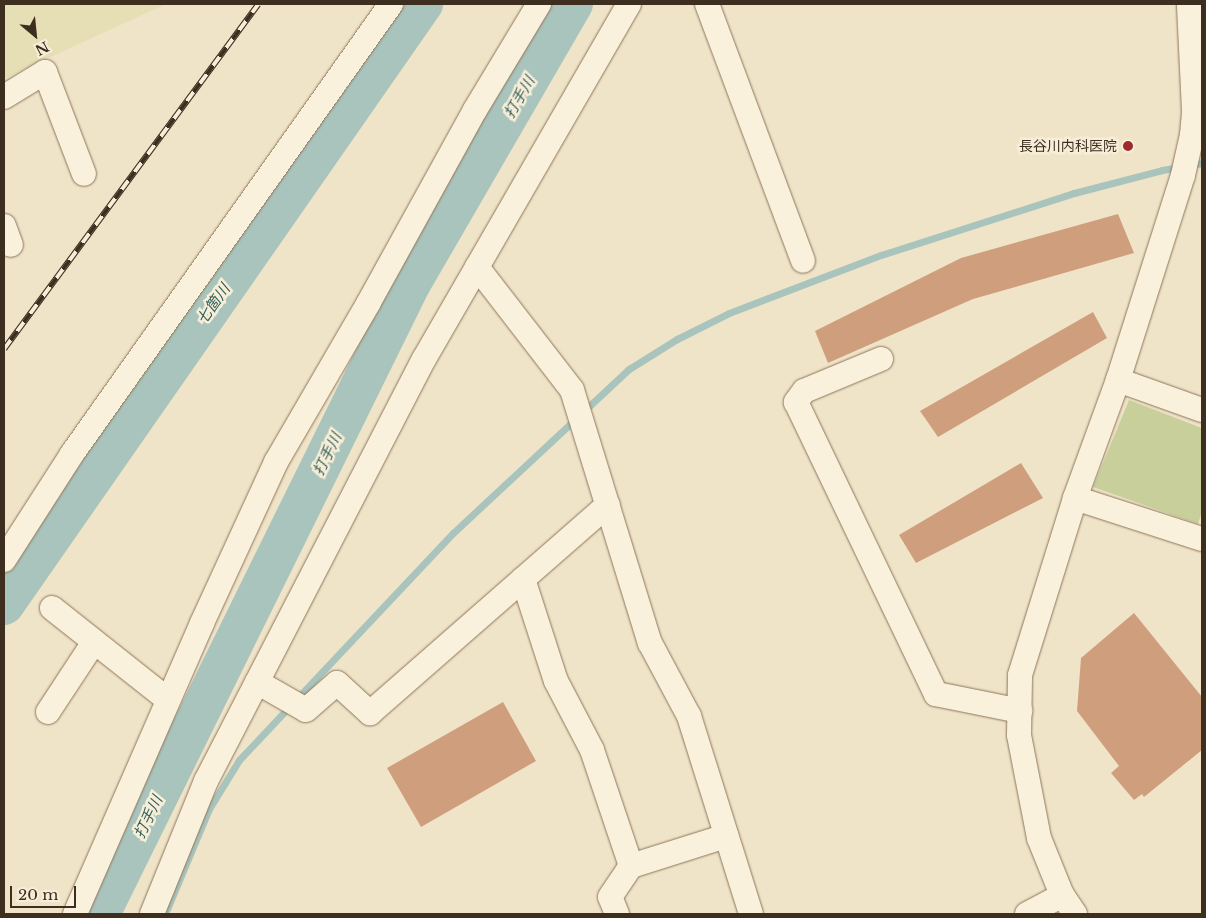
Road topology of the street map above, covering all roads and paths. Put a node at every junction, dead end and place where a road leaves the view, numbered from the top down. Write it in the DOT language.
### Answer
graph roads {
  1 [pos="391,4"];
  2 [pos="539,4"];
  3 [pos="629,4"];
  4 [pos="708,4"];
  5 [pos="1189,4"];
  6 [pos="4,97"];
  7 [pos="84,174"];
  8 [pos="1188,174"];
  9 [pos="804,261"];
  10 [pos="477,267"];
  11 [pos="881,359"];
  12 [pos="1118,380"];
  13 [pos="1202,410"];
  14 [pos="1075,498"];
  15 [pos="608,505"];
  16 [pos="1202,540"];
  17 [pos="4,560"];
  18 [pos="523,579"];
  19 [pos="52,608"];
  20 [pos="94,642"];
  21 [pos="257,682"];
  22 [pos="168,700"];
  23 [pos="1020,711"];
  24 [pos="48,712"];
  25 [pos="726,836"];
  26 [pos="631,866"];
  27 [pos="1068,905"];
  28 [pos="75,914"];
  29 [pos="152,914"];
  30 [pos="618,914"];
  31 [pos="751,914"];
  32 [pos="1027,914"];
  1 -- 17 [label="street"];
  2 -- 22 [label="street"];
  3 -- 10 [label="street"];
  4 -- 9 [label="street"];
  5 -- 8 [label="street"];
  6 -- 7 [label="street"];
  8 -- 12 [label="street"];
  10 -- 15 [label="street"];
  10 -- 21 [label="street"];
  11 -- 23 [label="street"];
  12 -- 13 [label="street"];
  12 -- 14 [label="street"];
  14 -- 16 [label="street"];
  14 -- 23 [label="street"];
  15 -- 18 [label="street"];
  15 -- 25 [label="street"];
  18 -- 21 [label="street"];
  18 -- 26 [label="street"];
  19 -- 20 [label="street"];
  20 -- 22 [label="street"];
  20 -- 24 [label="street"];
  21 -- 29 [label="street"];
  22 -- 28 [label="street"];
  23 -- 27 [label="street"];
  25 -- 26 [label="street"];
  25 -- 31 [label="street"];
  26 -- 30 [label="street"];
  27 -- 32 [label="street"];
}
